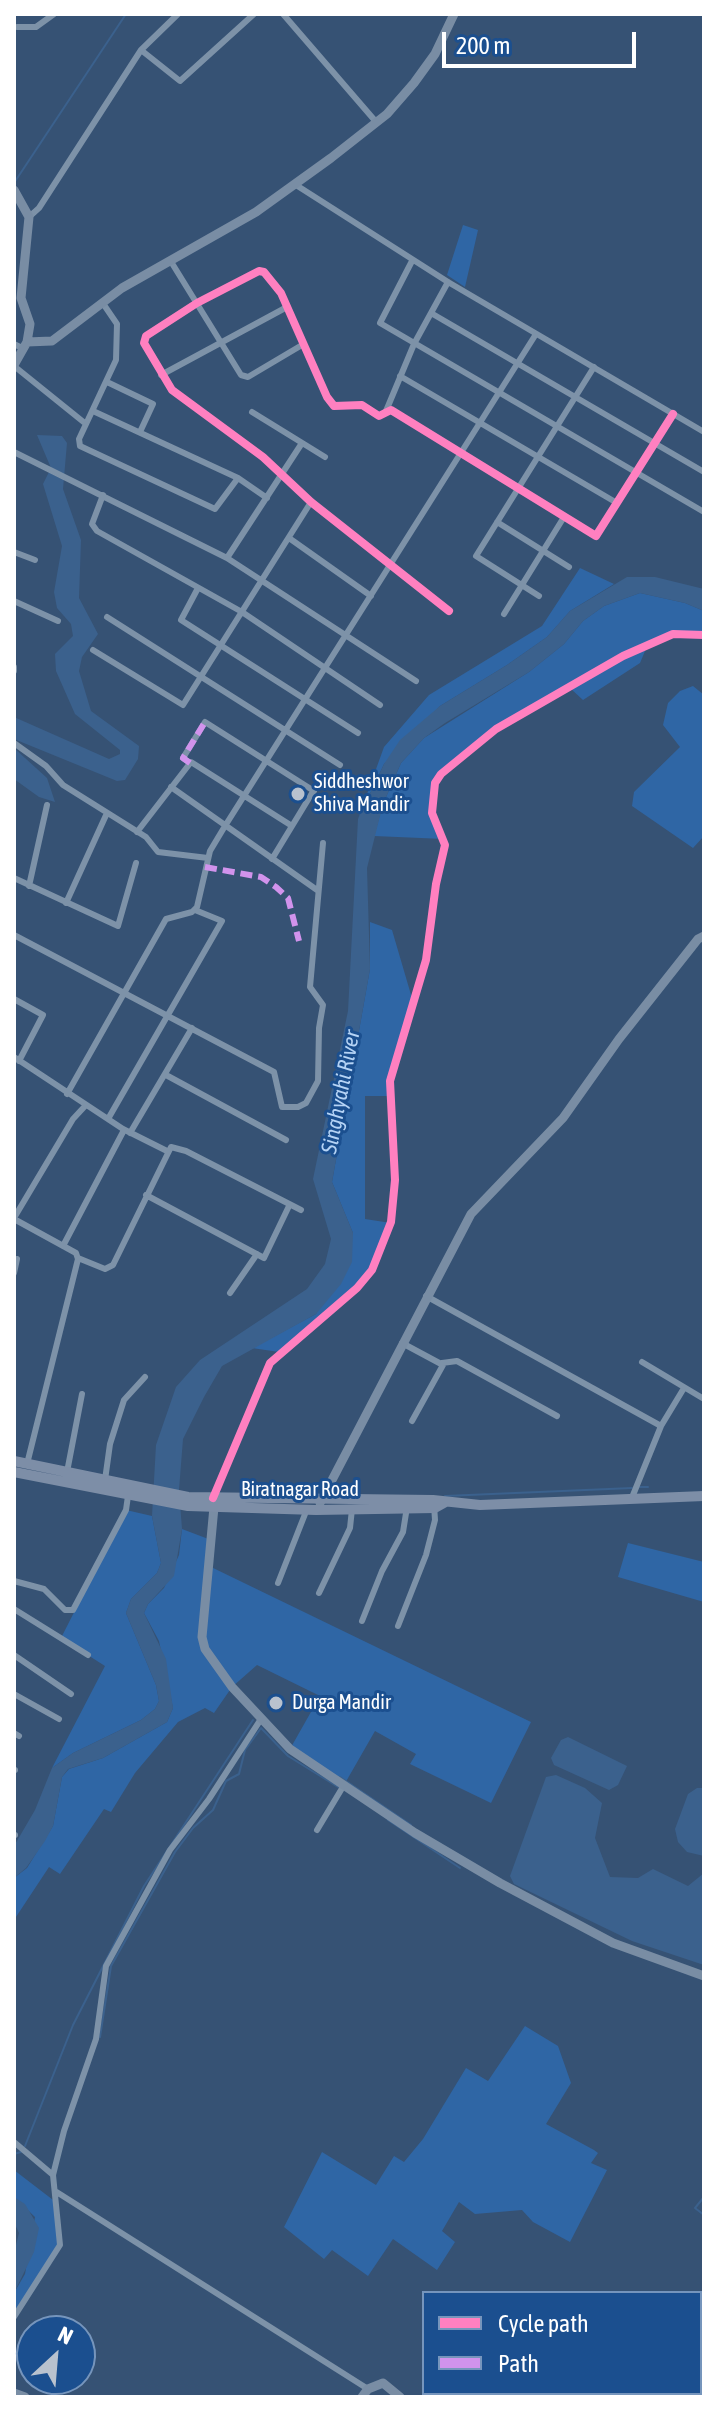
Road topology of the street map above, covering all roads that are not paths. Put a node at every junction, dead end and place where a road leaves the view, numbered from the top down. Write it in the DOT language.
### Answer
graph roads {
  1 [pos="54,14"];
  2 [pos="178,14"];
  3 [pos="254,14"];
  4 [pos="283,14"];
  5 [pos="454,14"];
  6 [pos="17,27"];
  7 [pos="141,50"];
  8 [pos="377,123"];
  9 [pos="296,185"];
  10 [pos="14,190"];
  11 [pos="29,217"];
  12 [pos="170,260"];
  13 [pos="412,261"];
  14 [pos="448,282"];
  15 [pos="102,302"];
  16 [pos="197,303"];
  17 [pos="287,307"];
  18 [pos="431,313"];
  19 [pos="536,334"];
  20 [pos="222,344"];
  21 [pos="414,344"];
  22 [pos="21,345"];
  23 [pos="302,345"];
  24 [pos="518,363"];
  25 [pos="14,366"];
  26 [pos="594,367"];
  27 [pos="161,375"];
  28 [pos="400,376"];
  29 [pos="107,382"];
  30 [pos="499,393"];
  31 [pos="576,397"];
  32 [pos="93,411"];
  33 [pos="386,411"];
  34 [pos="252,412"];
  35 [pos="673,414"];
  36 [pos="481,421"];
  37 [pos="86,424"];
  38 [pos="558,427"];
  39 [pos="140,432"];
  40 [pos="704,432"];
  41 [pos="302,443"];
  42 [pos="653,444"];
  43 [pos="14,452"];
  44 [pos="461,453"];
  45 [pos="539,455"];
  46 [pos="325,457"];
  47 [pos="704,472"];
  48 [pos="635,473"];
  49 [pos="282,477"];
  50 [pos="238,478"];
  51 [pos="519,488"];
  52 [pos="103,495"];
  53 [pos="267,498"];
  54 [pos="311,502"];
  55 [pos="617,503"];
  56 [pos="704,512"];
  57 [pos="564,517"];
  58 [pos="497,522"];
  59 [pos="289,538"];
  60 [pos="544,550"];
  61 [pos="14,552"];
  62 [pos="227,558"];
  63 [pos="35,560"];
  64 [pos="390,567"];
  65 [pos="569,567"];
  66 [pos="263,579"];
  67 [pos="522,586"];
  68 [pos="198,588"];
  69 [pos="371,596"];
  70 [pos="539,596"];
  71 [pos="14,601"];
  72 [pos="449,611"];
  73 [pos="242,612"];
  74 [pos="504,614"];
  75 [pos="107,617"];
  76 [pos="58,621"];
  77 [pos="704,635"];
  78 [pos="346,636"];
  79 [pos="222,643"];
  80 [pos="93,650"];
  81 [pos="326,668"];
  82 [pos="200,677"];
  83 [pos="416,681"];
  84 [pos="307,698"];
  85 [pos="380,705"];
  86 [pos="285,733"];
  87 [pos="358,733"];
  88 [pos="14,743"];
  89 [pos="266,762"];
  90 [pos="190,763"];
  91 [pos="340,765"];
  92 [pos="320,780"];
  93 [pos="171,787"];
  94 [pos="314,791"];
  95 [pos="245,796"];
  96 [pos="47,805"];
  97 [pos="107,813"];
  98 [pos="225,826"];
  99 [pos="292,826"];
  100 [pos="137,832"];
  101 [pos="323,843"];
  102 [pos="208,858"];
  103 [pos="272,859"];
  104 [pos="136,863"];
  105 [pos="14,878"];
  106 [pos="29,886"];
  107 [pos="317,890"];
  108 [pos="66,903"];
  109 [pos="195,910"];
  110 [pos="14,935"];
  111 [pos="704,936"];
  112 [pos="125,992"];
  113 [pos="14,999"];
  114 [pos="169,1015"];
  115 [pos="192,1028"];
  116 [pos="17,1059"];
  117 [pos="166,1075"];
  118 [pos="67,1094"];
  119 [pos="86,1105"];
  120 [pos="108,1119"];
  121 [pos="127,1131"];
  122 [pos="286,1140"];
  123 [pos="167,1151"];
  124 [pos="146,1195"];
  125 [pos="289,1206"];
  126 [pos="301,1210"];
  127 [pos="14,1218"];
  128 [pos="63,1246"];
  129 [pos="257,1254"];
  130 [pos="78,1258"];
  131 [pos="17,1259"];
  132 [pos="14,1273"];
  133 [pos="230,1293"];
  134 [pos="426,1296"];
  135 [pos="402,1343"];
  136 [pos="642,1362"];
  137 [pos="442,1363"];
  138 [pos="145,1377"];
  139 [pos="684,1388"];
  140 [pos="82,1394"];
  141 [pos="704,1399"];
  142 [pos="557,1416"];
  143 [pos="412,1421"];
  144 [pos="661,1426"];
  145 [pos="14,1461"];
  146 [pos="27,1464"];
  147 [pos="14,1472"];
  148 [pos="67,1472"];
  149 [pos="105,1480"];
  150 [pos="144,1494"];
  151 [pos="128,1496"];
  152 [pos="704,1496"];
  153 [pos="631,1500"];
  154 [pos="214,1503"];
  155 [pos="437,1504"];
  156 [pos="315,1507"];
  157 [pos="407,1507"];
  158 [pos="352,1509"];
  159 [pos="15,1583"];
  160 [pos="278,1583"];
  161 [pos="319,1593"];
  162 [pos="14,1609"];
  163 [pos="362,1621"];
  164 [pos="398,1626"];
  165 [pos="14,1655"];
  166 [pos="88,1655"];
  167 [pos="14,1694"];
  168 [pos="71,1694"];
  169 [pos="59,1719"];
  170 [pos="261,1719"];
  171 [pos="344,1785"];
  172 [pos="317,1830"];
  173 [pos="704,1976"];
  174 [pos="14,2142"];
  175 [pos="53,2175"];
  176 [pos="55,2191"];
  177 [pos="14,2317"];
  178 [pos="14,2393"];
  179 [pos="365,2393"];
  180 [pos="25,2397"];
  181 [pos="400,2397"];
  1 -- 6 [label="street"];
  2 -- 7 [label="street"];
  3 -- 7 [label="street"];
  4 -- 8 [label="street"];
  5 -- 8 [label="street"];
  7 -- 11 [label="street"];
  8 -- 9 [label="street"];
  9 -- 12 [label="street"];
  9 -- 13 [label="street"];
  10 -- 11 [label="street"];
  11 -- 22 [label="street"];
  12 -- 15 [label="street"];
  12 -- 16 [label="street"];
  13 -- 14 [label="street"];
  13 -- 21 [label="street"];
  14 -- 18 [label="street"];
  14 -- 19 [label="street"];
  15 -- 22 [label="street"];
  15 -- 29 [label="street"];
  16 -- 17 [label="street"];
  16 -- 20 [label="street"];
  16 -- 27 [label="street"];
  17 -- 20 [label="street"];
  17 -- 23 [label="street"];
  18 -- 21 [label="street"];
  18 -- 24 [label="street"];
  19 -- 24 [label="street"];
  19 -- 26 [label="street"];
  20 -- 23 [label="street"];
  20 -- 27 [label="street"];
  21 -- 28 [label="street"];
  21 -- 30 [label="street"];
  22 -- 25 [label="street"];
  23 -- 33 [label="street"];
  24 -- 30 [label="street"];
  24 -- 31 [label="street"];
  25 -- 37 [label="street"];
  26 -- 31 [label="street"];
  26 -- 35 [label="street"];
  27 -- 49 [label="street"];
  28 -- 33 [label="street"];
  28 -- 36 [label="street"];
  29 -- 32 [label="street"];
  29 -- 39 [label="street"];
  30 -- 36 [label="street"];
  30 -- 38 [label="street"];
  31 -- 38 [label="street"];
  31 -- 42 [label="street"];
  32 -- 37 [label="street"];
  32 -- 39 [label="street"];
  33 -- 44 [label="street"];
  34 -- 41 [label="street"];
  35 -- 40 [label="street"];
  35 -- 42 [label="street"];
  36 -- 44 [label="street"];
  36 -- 45 [label="street"];
  37 -- 50 [label="street"];
  38 -- 45 [label="street"];
  38 -- 48 [label="street"];
  39 -- 50 [label="street"];
  41 -- 46 [label="street"];
  41 -- 49 [label="street"];
  42 -- 47 [label="street"];
  42 -- 48 [label="street"];
  43 -- 52 [label="street"];
  44 -- 51 [label="street"];
  44 -- 64 [label="street"];
  45 -- 51 [label="street"];
  45 -- 55 [label="street"];
  48 -- 55 [label="street"];
  48 -- 56 [label="street"];
  49 -- 53 [label="street"];
  49 -- 54 [label="street"];
  50 -- 53 [label="street"];
  51 -- 57 [label="street"];
  51 -- 58 [label="street"];
  52 -- 62 [label="street"];
  52 -- 68 [label="street"];
  53 -- 62 [label="street"];
  54 -- 59 [label="street"];
  54 -- 64 [label="street"];
  55 -- 57 [label="street"];
  57 -- 60 [label="street"];
  58 -- 60 [label="street"];
  58 -- 67 [label="street"];
  59 -- 66 [label="street"];
  59 -- 69 [label="street"];
  60 -- 65 [label="street"];
  60 -- 67 [label="street"];
  61 -- 63 [label="street"];
  62 -- 66 [label="street"];
  64 -- 69 [label="street"];
  64 -- 72 [label="street"];
  66 -- 73 [label="street"];
  66 -- 78 [label="street"];
  67 -- 70 [label="street"];
  67 -- 74 [label="street"];
  68 -- 73 [label="street"];
  68 -- 79 [label="street"];
  69 -- 78 [label="street"];
  71 -- 76 [label="street"];
  73 -- 79 [label="street"];
  73 -- 81 [label="street"];
  75 -- 82 [label="street"];
  77 -- 154 [label="street"];
  78 -- 81 [label="street"];
  78 -- 83 [label="street"];
  79 -- 82 [label="street"];
  79 -- 84 [label="street"];
  80 -- 82 [label="street"];
  81 -- 84 [label="street"];
  81 -- 85 [label="street"];
  82 -- 86 [label="street"];
  84 -- 86 [label="street"];
  84 -- 87 [label="street"];
  86 -- 89 [label="street"];
  86 -- 91 [label="street"];
  88 -- 97 [label="street"];
  89 -- 90 [label="street"];
  89 -- 94 [label="street"];
  89 -- 95 [label="street"];
  90 -- 93 [label="street"];
  90 -- 95 [label="street"];
  92 -- 94 [label="street"];
  93 -- 98 [label="street"];
  93 -- 100 [label="street"];
  94 -- 99 [label="street"];
  95 -- 98 [label="street"];
  95 -- 99 [label="street"];
  96 -- 106 [label="street"];
  97 -- 100 [label="street"];
  97 -- 108 [label="street"];
  98 -- 102 [label="street"];
  98 -- 103 [label="street"];
  99 -- 103 [label="street"];
  100 -- 102 [label="street"];
  101 -- 107 [label="street"];
  102 -- 109 [label="street"];
  103 -- 107 [label="street"];
  104 -- 108 [label="street"];
  105 -- 106 [label="street"];
  106 -- 108 [label="street"];
  107 -- 115 [label="street"];
  109 -- 112 [label="street"];
  109 -- 114 [label="street"];
  110 -- 112 [label="street"];
  111 -- 134 [label="street"];
  112 -- 114 [label="street"];
  112 -- 118 [label="street"];
  113 -- 116 [label="street"];
  114 -- 115 [label="street"];
  114 -- 120 [label="street"];
  115 -- 117 [label="street"];
  116 -- 118 [label="street"];
  117 -- 121 [label="street"];
  117 -- 122 [label="street"];
  118 -- 119 [label="street"];
  119 -- 120 [label="street"];
  119 -- 127 [label="street"];
  120 -- 121 [label="street"];
  121 -- 123 [label="street"];
  121 -- 128 [label="street"];
  123 -- 124 [label="street"];
  123 -- 125 [label="street"];
  124 -- 129 [label="street"];
  124 -- 130 [label="street"];
  125 -- 126 [label="street"];
  125 -- 129 [label="street"];
  127 -- 128 [label="street"];
  128 -- 130 [label="street"];
  129 -- 133 [label="street"];
  130 -- 146 [label="street"];
  131 -- 132 [label="street"];
  134 -- 135 [label="street"];
  134 -- 144 [label="street"];
  135 -- 137 [label="street"];
  135 -- 156 [label="street"];
  136 -- 139 [label="street"];
  137 -- 142 [label="street"];
  137 -- 143 [label="street"];
  138 -- 149 [label="street"];
  139 -- 141 [label="street"];
  139 -- 144 [label="street"];
  140 -- 148 [label="street"];
  144 -- 153 [label="street"];
  145 -- 146 [label="main road, Biratnagar Road"];
  146 -- 148 [label="main road, Biratnagar Road"];
  147 -- 151 [label="main road, Biratnagar Road"];
  148 -- 149 [label="main road, Biratnagar Road"];
  149 -- 150 [label="main road, Biratnagar Road"];
  150 -- 151 [label="main road, Biratnagar Road"];
  150 -- 154 [label="main road, Biratnagar Road"];
  151 -- 159 [label="street"];
  152 -- 153 [label="main road, Biratnagar Road"];
  153 -- 155 [label="main road, Biratnagar Road"];
  154 -- 156 [label="main road, Biratnagar Road"];
  154 -- 170 [label="street"];
  155 -- 156 [label="main road, Biratnagar Road"];
  155 -- 157 [label="main road, Biratnagar Road"];
  155 -- 164 [label="street"];
  156 -- 158 [label="main road, Biratnagar Road"];
  156 -- 160 [label="street"];
  157 -- 158 [label="main road, Biratnagar Road"];
  157 -- 163 [label="street"];
  158 -- 161 [label="street"];
  162 -- 166 [label="street"];
  165 -- 168 [label="street"];
  167 -- 169 [label="street"];
  170 -- 171 [label="street"];
  170 -- 175 [label="street"];
  171 -- 172 [label="street"];
  171 -- 173 [label="street"];
  174 -- 175 [label="street"];
  175 -- 176 [label="street"];
  176 -- 177 [label="street"];
  176 -- 179 [label="street"];
  178 -- 180 [label="street"];
  179 -- 181 [label="street"];
}
